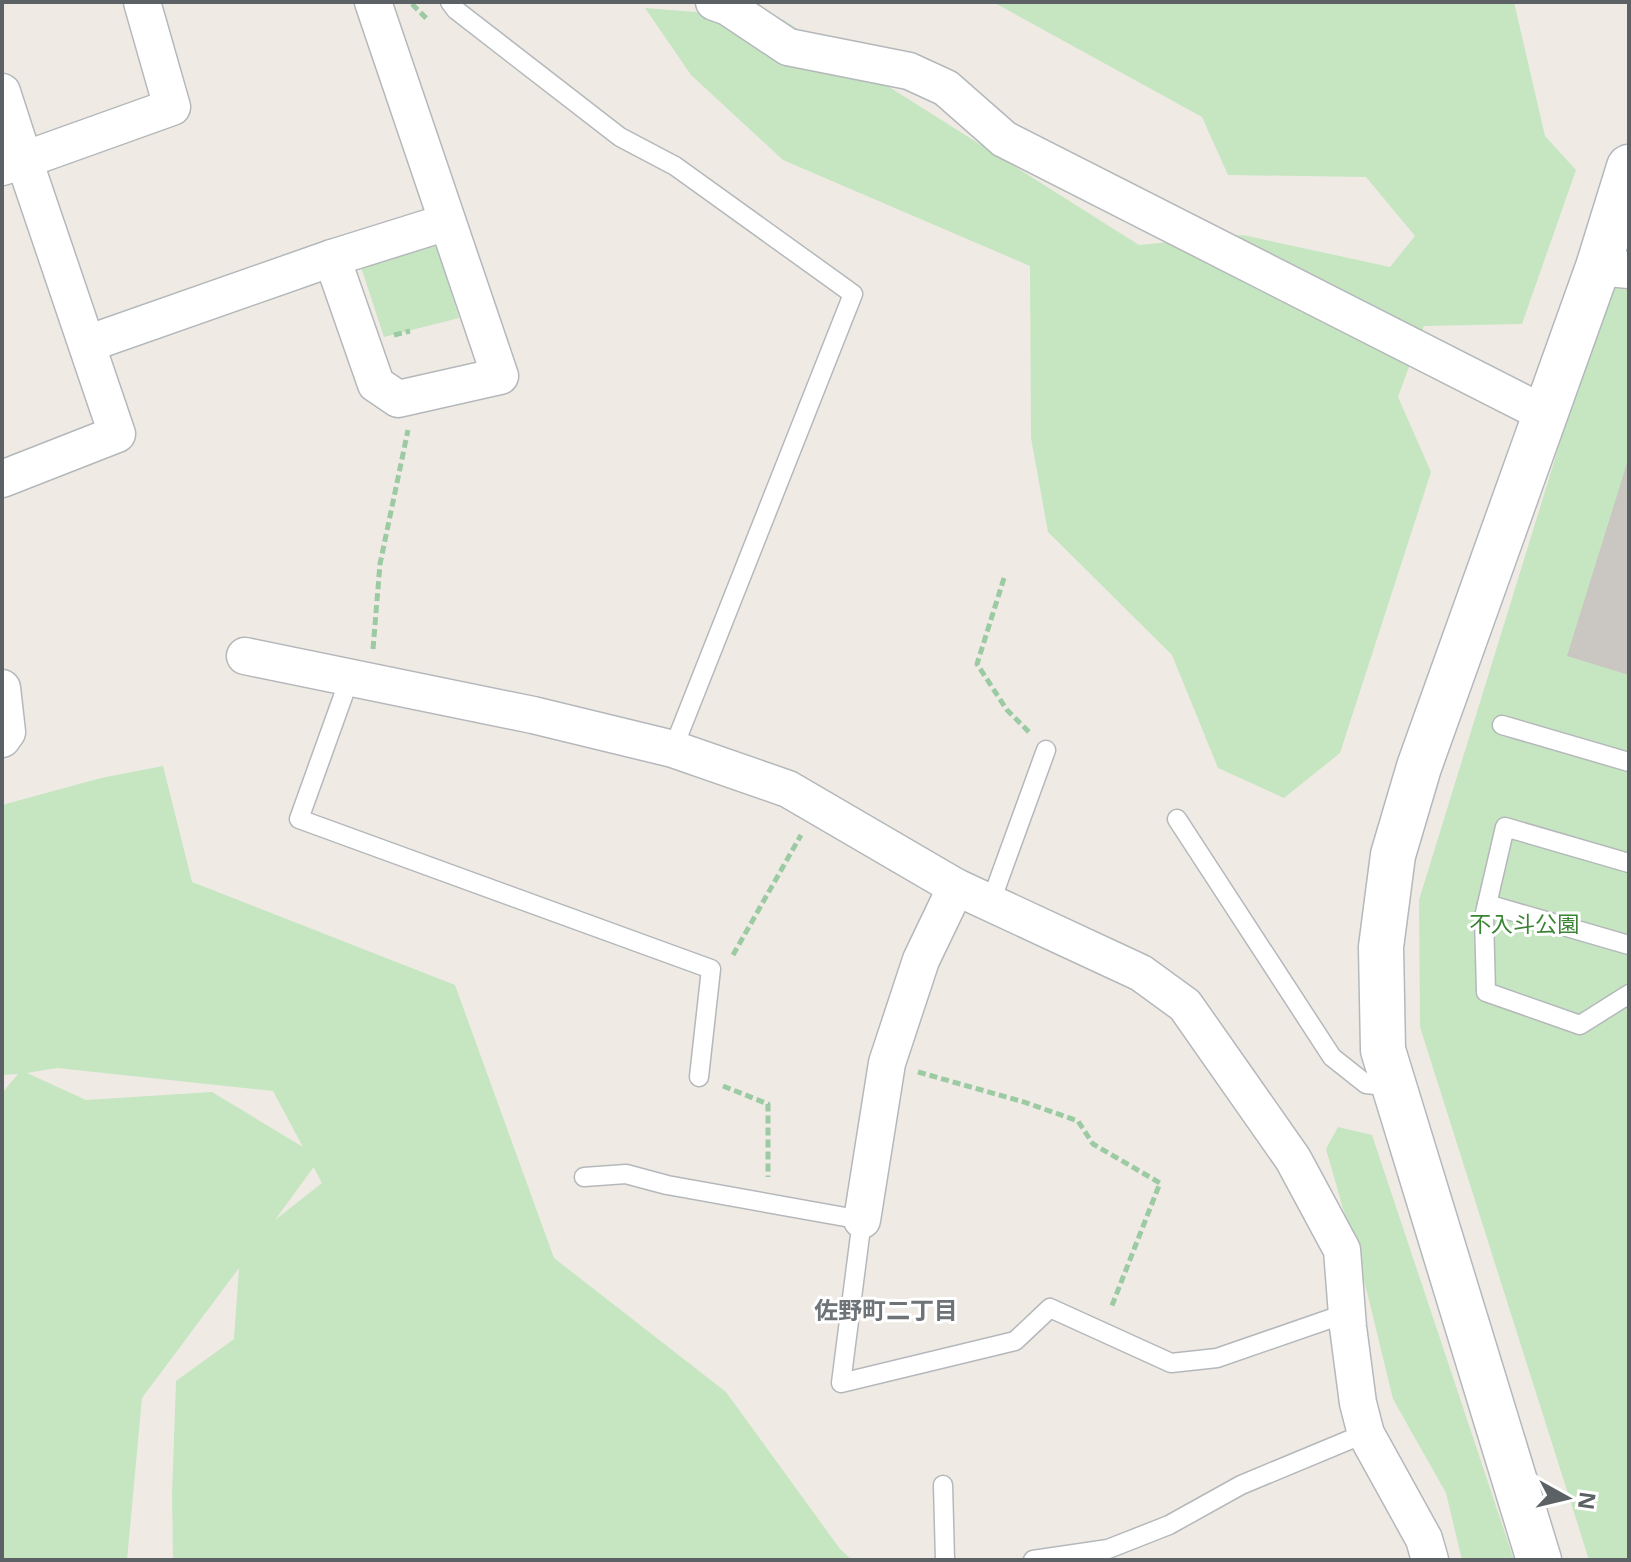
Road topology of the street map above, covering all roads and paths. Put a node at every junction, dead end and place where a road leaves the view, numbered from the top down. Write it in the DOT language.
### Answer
graph roads {
  1 [pos="142,2"];
  2 [pos="373,2"];
  3 [pos="450,2"];
  4 [pos="714,2"];
  5 [pos="2,92"];
  6 [pos="13,163"];
  7 [pos="1629,167"];
  8 [pos="447,222"];
  9 [pos="332,258"];
  10 [pos="1613,269"];
  11 [pos="87,344"];
  12 [pos="416,394"];
  13 [pos="1545,414"];
  14 [pos="2,479"];
  15 [pos="1004,578"];
  16 [pos="245,656"];
  17 [pos="360,679"];
  18 [pos="2,688"];
  19 [pos="1502,725"];
  20 [pos="2,739"];
  21 [pos="673,749"];
  22 [pos="1046,750"];
  23 [pos="1629,762"];
  24 [pos="817,806"];
  25 [pos="1177,819"];
  26 [pos="1629,863"];
  27 [pos="956,887"];
  28 [pos="990,904"];
  29 [pos="1487,904"];
  30 [pos="1629,945"];
  31 [pos="711,969"];
  32 [pos="1629,994"];
  33 [pos="887,1063"];
  34 [pos="699,1077"];
  35 [pos="1394,1087"];
  36 [pos="584,1177"];
  37 [pos="769,1203"];
  38 [pos="862,1220"];
  39 [pos="1347,1313"];
  40 [pos="1102,1331"];
  41 [pos="1366,1433"];
  42 [pos="943,1485"];
  43 [pos="945,1560"];
  44 [pos="1033,1560"];
  45 [pos="1430,1560"];
  46 [pos="1539,1560"];
  1 -- 6 [label="street"];
  2 -- 8 [label="street"];
  3 -- 21 [label="lane"];
  4 -- 13 [label="street"];
  5 -- 6 [label="street"];
  6 -- 11 [label="street"];
  7 -- 10 [label="street"];
  8 -- 9 [label="street"];
  8 -- 12 [label="street"];
  9 -- 11 [label="street"];
  9 -- 12 [label="street"];
  10 -- 13 [label="street"];
  11 -- 14 [label="street"];
  12 -- 17 [label="path"];
  13 -- 35 [label="street"];
  15 -- 22 [label="path"];
  16 -- 17 [label="street"];
  17 -- 21 [label="street"];
  17 -- 31 [label="lane"];
  18 -- 20 [label="street"];
  19 -- 23 [label="lane"];
  21 -- 24 [label="street"];
  22 -- 28 [label="lane"];
  24 -- 27 [label="street"];
  24 -- 31 [label="path"];
  25 -- 35 [label="lane"];
  26 -- 29 [label="lane"];
  27 -- 28 [label="street"];
  27 -- 33 [label="street"];
  28 -- 39 [label="street"];
  29 -- 30 [label="lane"];
  29 -- 32 [label="lane"];
  31 -- 34 [label="lane"];
  33 -- 38 [label="street"];
  33 -- 40 [label="path"];
  34 -- 37 [label="path"];
  35 -- 46 [label="street"];
  36 -- 37 [label="lane"];
  37 -- 38 [label="lane"];
  38 -- 40 [label="lane"];
  39 -- 40 [label="lane"];
  39 -- 41 [label="street"];
  41 -- 44 [label="lane"];
  41 -- 45 [label="street"];
  42 -- 43 [label="lane"];
}
